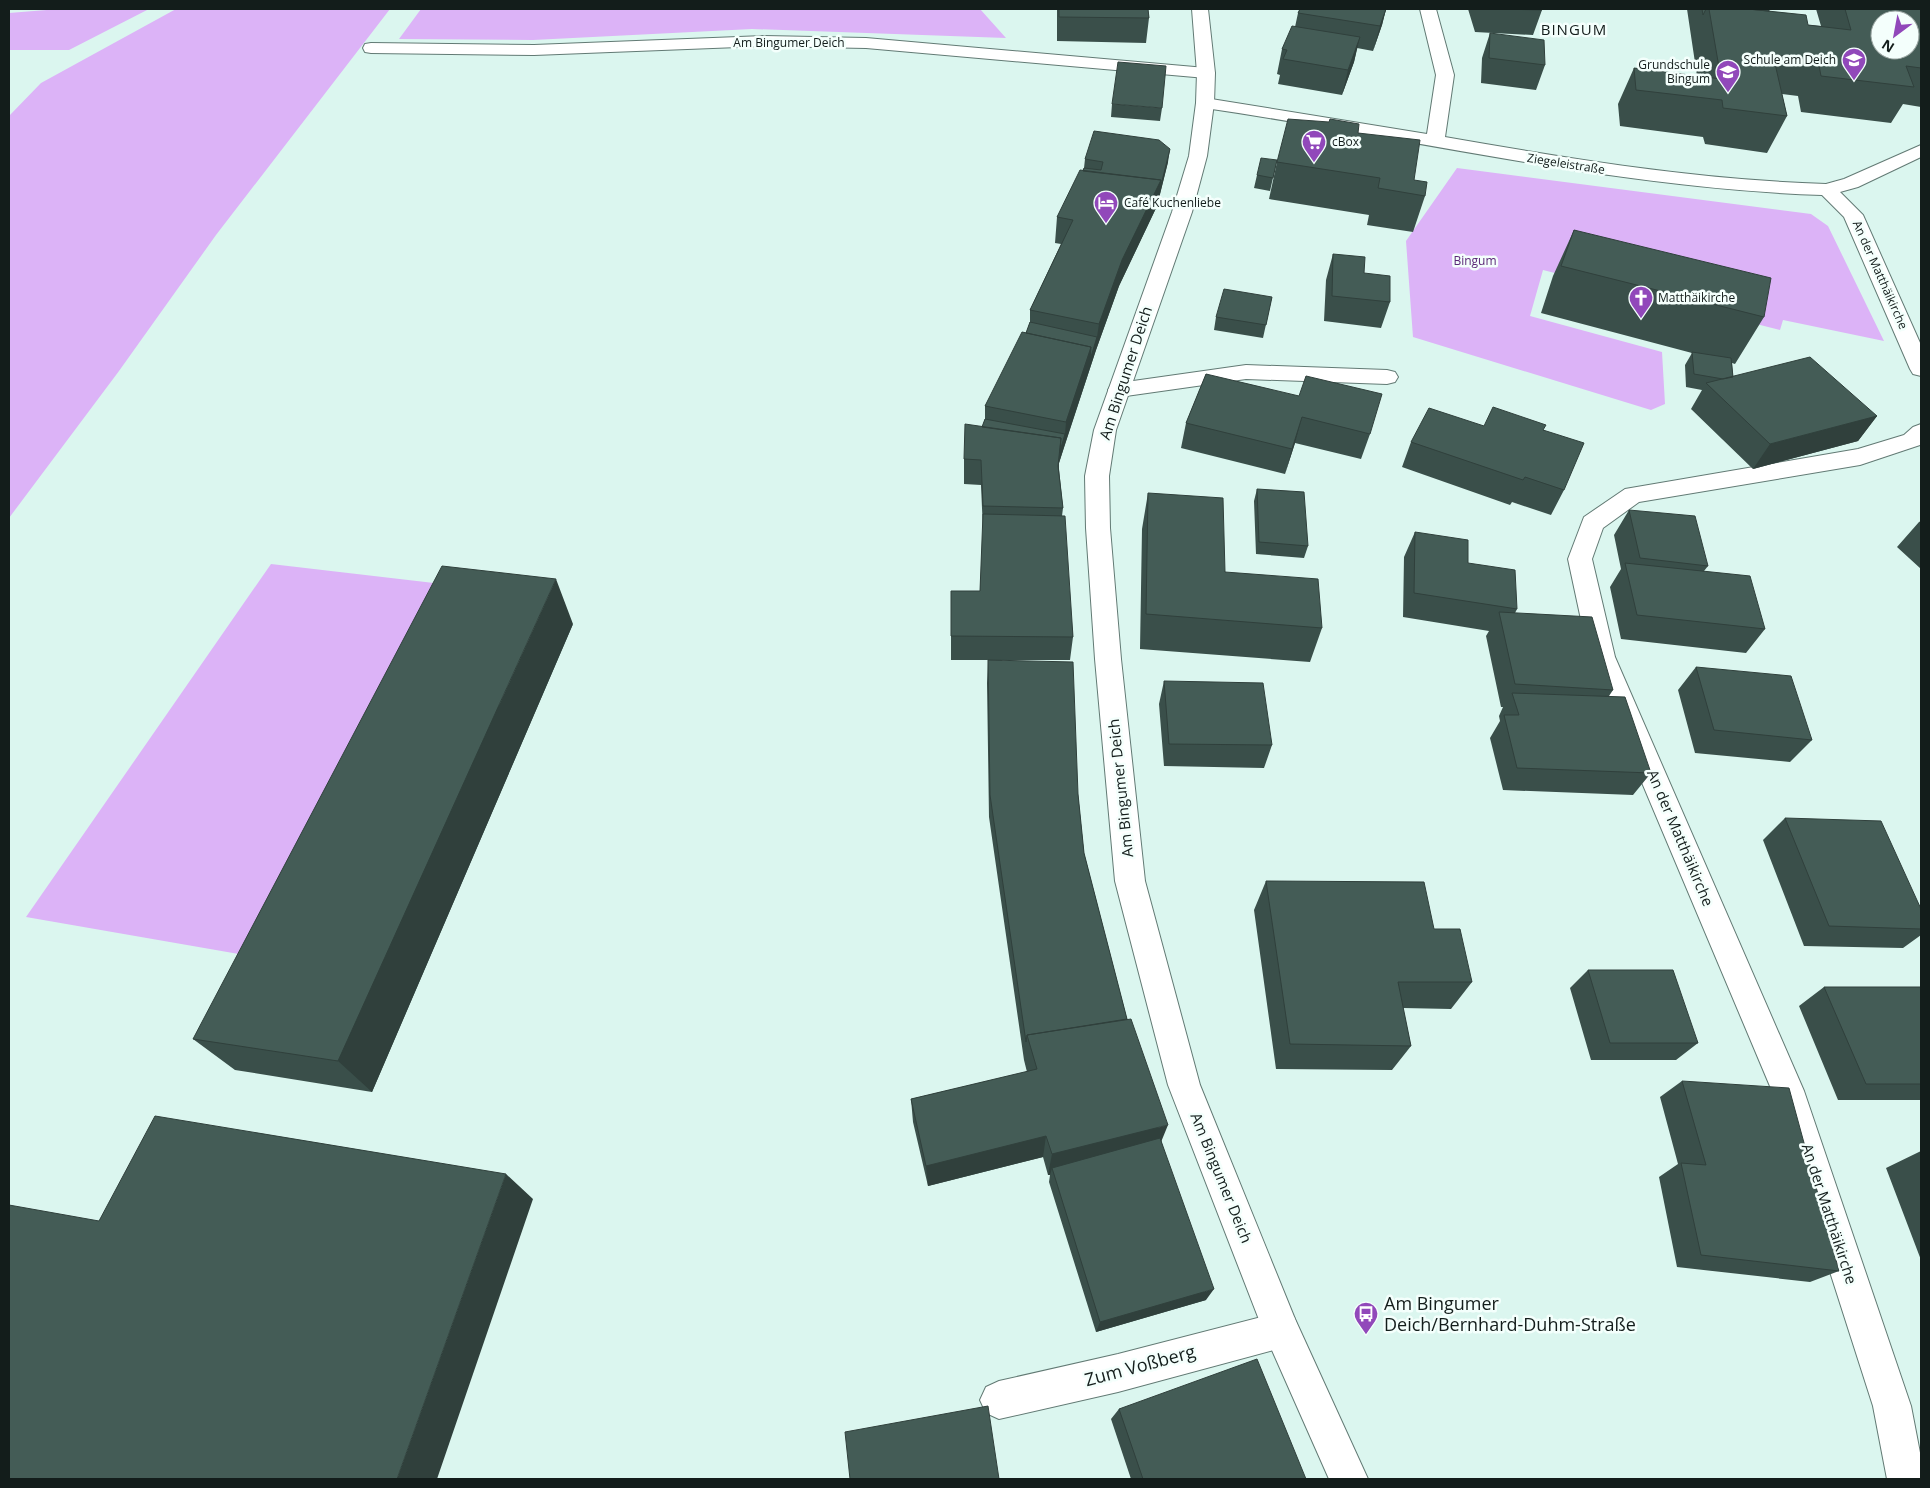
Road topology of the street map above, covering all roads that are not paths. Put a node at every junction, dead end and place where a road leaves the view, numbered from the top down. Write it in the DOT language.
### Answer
graph roads {
  1 [pos="1200,9"];
  2 [pos="1428,9"];
  3 [pos="371,48"];
  4 [pos="1206,73"];
  5 [pos="1205,103"];
  6 [pos="1435,141"];
  7 [pos="1921,150"];
  8 [pos="1827,190"];
  9 [pos="1921,368"];
  10 [pos="1386,377"];
  11 [pos="1119,390"];
  12 [pos="1921,432"];
  13 [pos="1281,1330"];
  14 [pos="999,1400"];
  15 [pos="1349,1479"];
  16 [pos="1906,1479"];
  1 -- 4 [label="street, Am Bingumer Deich"];
  2 -- 6 [label="street"];
  3 -- 4 [label="street, Am Bingumer Deich"];
  4 -- 5 [label="street, Am Bingumer Deich"];
  5 -- 6 [label="street, Ziegeleistraße"];
  5 -- 11 [label="street, Am Bingumer Deich"];
  6 -- 8 [label="street, Ziegeleistraße"];
  7 -- 8 [label="street, Ziegeleistraße"];
  8 -- 9 [label="street, An der Matthäikirche"];
  10 -- 11 [label="street"];
  11 -- 13 [label="street, Am Bingumer Deich"];
  12 -- 16 [label="street, An der Matthäikirche"];
  13 -- 14 [label="street, Zum Voßberg"];
  13 -- 15 [label="street, Am Bingumer Deich"];
}
